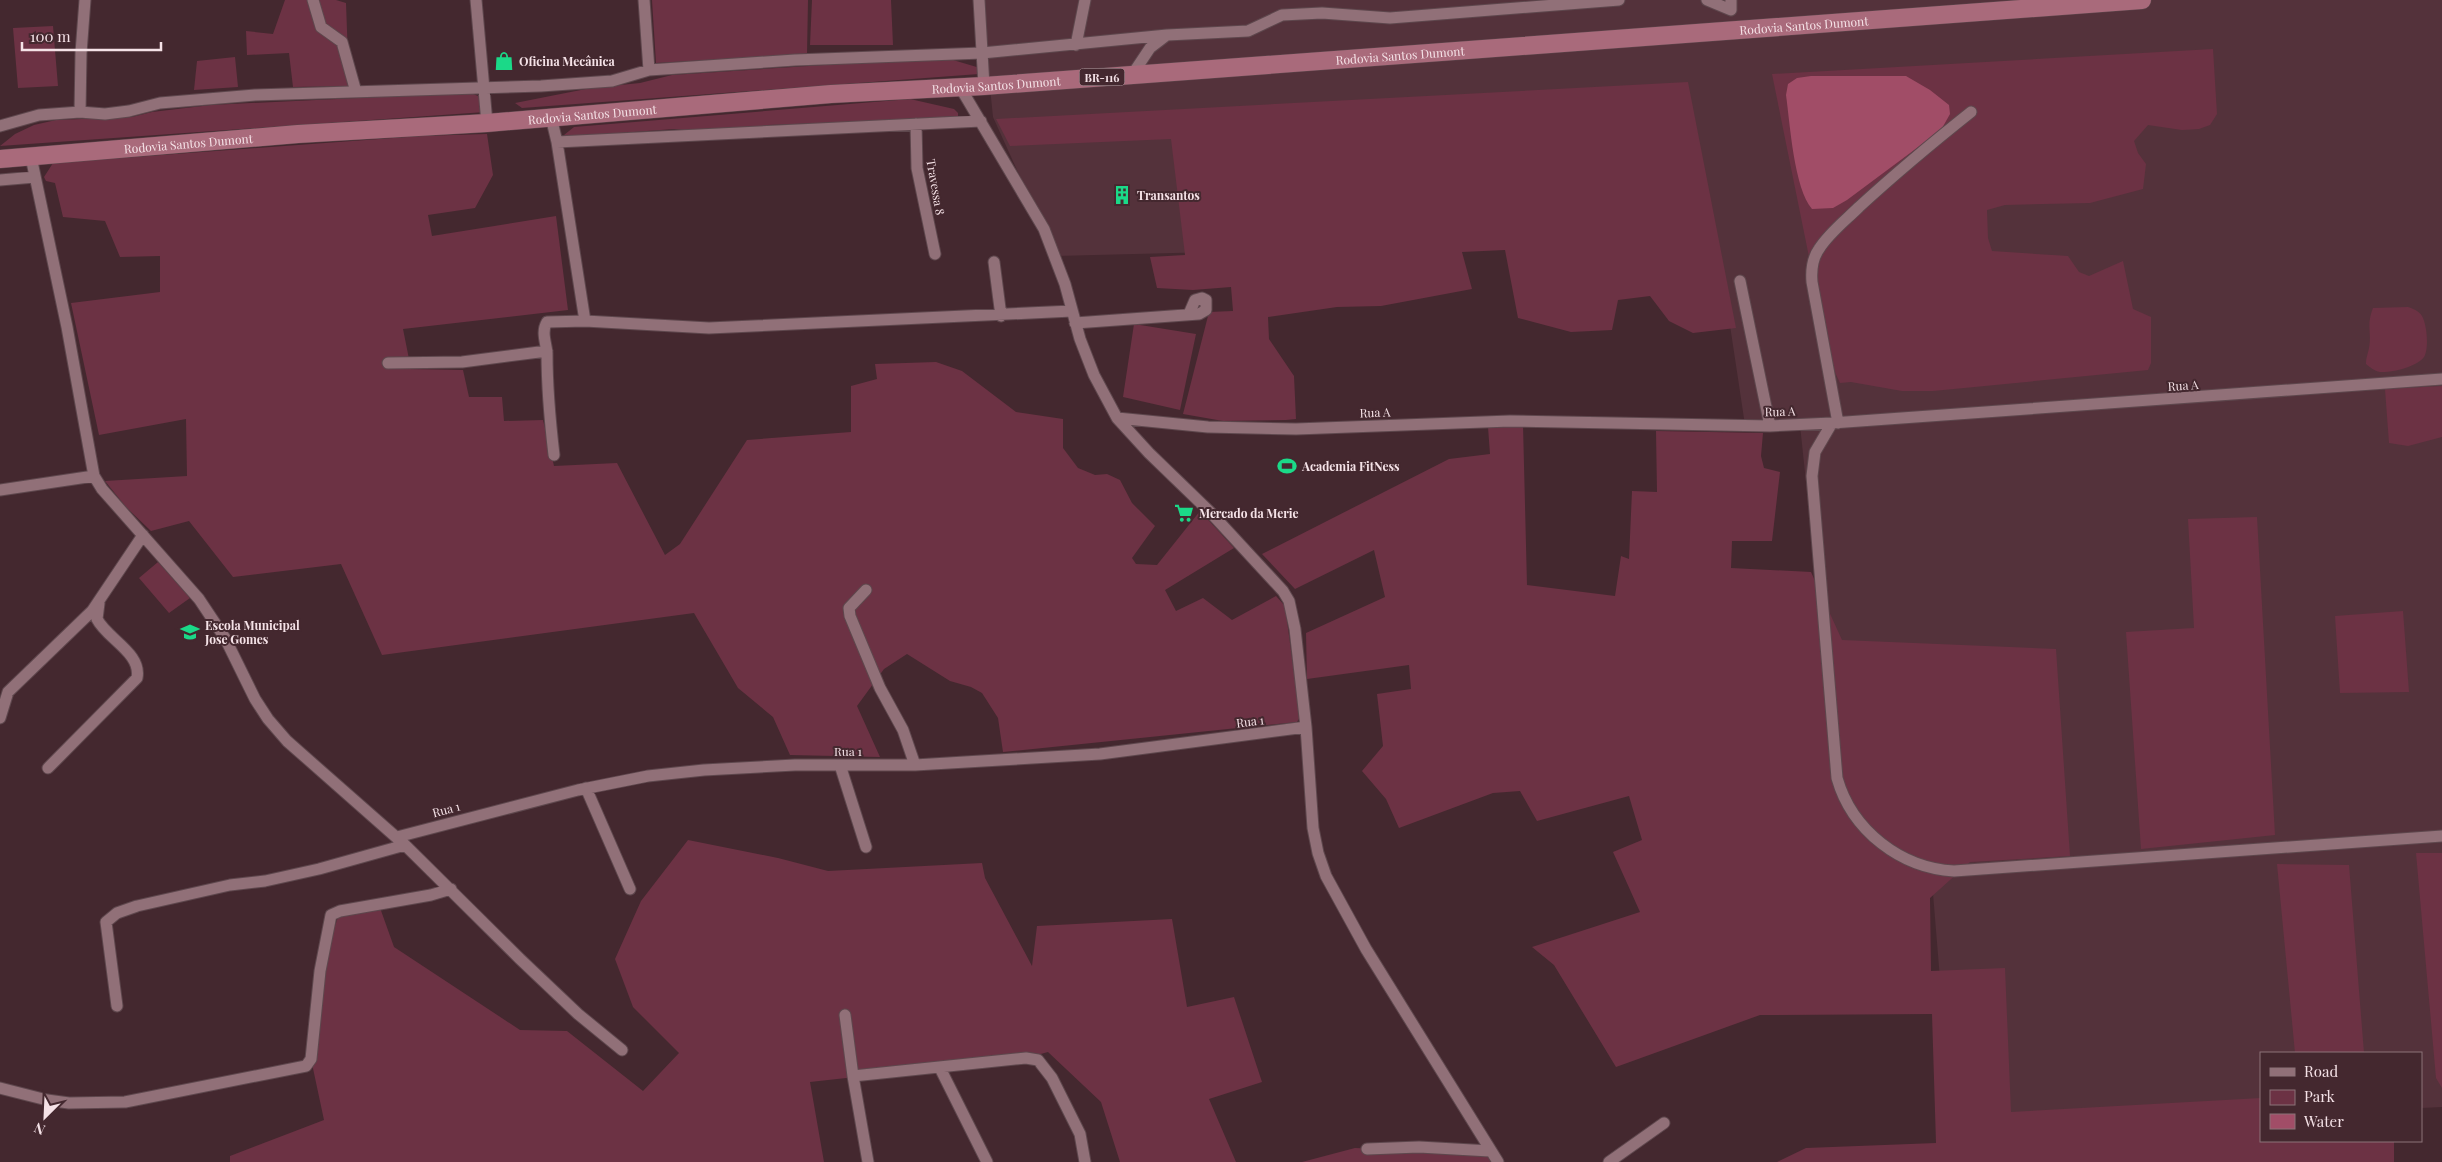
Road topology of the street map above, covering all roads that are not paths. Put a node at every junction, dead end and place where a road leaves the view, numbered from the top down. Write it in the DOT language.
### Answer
graph roads {
  1 [pos="85,0"];
  2 [pos="313,0"];
  3 [pos="476,0"];
  4 [pos="644,0"];
  5 [pos="980,0"];
  6 [pos="1085,0"];
  7 [pos="1619,0"];
  8 [pos="1708,0"];
  9 [pos="2142,0"];
  10 [pos="1731,5"];
  11 [pos="1167,35"];
  12 [pos="1076,45"];
  13 [pos="982,53"];
  14 [pos="650,70"];
  15 [pos="1132,75"];
  16 [pos="984,86"];
  17 [pos="960,87"];
  18 [pos="485,88"];
  19 [pos="356,92"];
  20 [pos="80,112"];
  21 [pos="1971,112"];
  22 [pos="551,117"];
  23 [pos="981,121"];
  24 [pos="487,123"];
  25 [pos="916,124"];
  26 [pos="0,126"];
  27 [pos="557,142"];
  28 [pos="31,156"];
  29 [pos="0,159"];
  30 [pos="35,177"];
  31 [pos="0,180"];
  32 [pos="935,254"];
  33 [pos="994,262"];
  34 [pos="1740,282"];
  35 [pos="1189,314"];
  36 [pos="1001,316"];
  37 [pos="1073,317"];
  38 [pos="585,321"];
  39 [pos="546,351"];
  40 [pos="388,363"];
  41 [pos="2442,379"];
  42 [pos="1117,418"];
  43 [pos="1835,423"];
  44 [pos="1770,426"];
  45 [pos="554,456"];
  46 [pos="94,476"];
  47 [pos="0,490"];
  48 [pos="143,534"];
  49 [pos="866,590"];
  50 [pos="100,601"];
  51 [pos="0,718"];
  52 [pos="1306,727"];
  53 [pos="840,765"];
  54 [pos="915,765"];
  55 [pos="48,768"];
  56 [pos="586,788"];
  57 [pos="2442,836"];
  58 [pos="401,841"];
  59 [pos="866,847"];
  60 [pos="451,889"];
  61 [pos="630,889"];
  62 [pos="117,1006"];
  63 [pos="845,1015"];
  64 [pos="622,1050"];
  65 [pos="940,1068"];
  66 [pos="852,1076"];
  67 [pos="0,1088"];
  68 [pos="1664,1123"];
  69 [pos="1367,1149"];
  70 [pos="1490,1151"];
  71 [pos="868,1162"];
  72 [pos="987,1162"];
  73 [pos="1085,1162"];
  74 [pos="1498,1162"];
  75 [pos="1608,1162"];
  1 -- 20 [label="street"];
  2 -- 19 [label="street"];
  3 -- 18 [label="street"];
  4 -- 14 [label="street"];
  5 -- 13 [label="street"];
  6 -- 12 [label="street"];
  7 -- 11 [label="street"];
  8 -- 10 [label="street"];
  9 -- 15 [label="highway, Rodovia Santos Dumont / BR-116"];
  11 -- 12 [label="street"];
  11 -- 15 [label="street"];
  12 -- 13 [label="street"];
  13 -- 14 [label="street"];
  13 -- 16 [label="street"];
  14 -- 18 [label="street"];
  15 -- 16 [label="highway, Rodovia Santos Dumont / BR-116"];
  16 -- 17 [label="highway, Rodovia Santos Dumont / BR-116"];
  17 -- 22 [label="highway, Rodovia Santos Dumont / BR-116"];
  17 -- 23 [label="street"];
  18 -- 19 [label="street"];
  18 -- 24 [label="street"];
  19 -- 20 [label="street"];
  20 -- 26 [label="street"];
  21 -- 43 [label="street"];
  22 -- 24 [label="highway, Rodovia Santos Dumont / BR-116"];
  22 -- 27 [label="street"];
  23 -- 25 [label="street"];
  23 -- 37 [label="street"];
  24 -- 28 [label="highway, Rodovia Santos Dumont / BR-116"];
  25 -- 27 [label="street"];
  25 -- 32 [label="street, Travessa 8"];
  27 -- 38 [label="street"];
  28 -- 29 [label="highway, Rodovia Santos Dumont / BR-116"];
  28 -- 30 [label="street"];
  30 -- 31 [label="street"];
  30 -- 46 [label="street"];
  33 -- 36 [label="street"];
  34 -- 44 [label="street"];
  35 -- 37 [label="street"];
  36 -- 37 [label="street"];
  36 -- 38 [label="street"];
  37 -- 42 [label="street"];
  38 -- 39 [label="street"];
  39 -- 40 [label="street"];
  39 -- 45 [label="street"];
  41 -- 43 [label="street, Rua A"];
  42 -- 44 [label="street, Rua A"];
  42 -- 52 [label="street"];
  43 -- 44 [label="street, Rua A"];
  43 -- 57 [label="street"];
  46 -- 47 [label="street"];
  46 -- 48 [label="street"];
  48 -- 50 [label="street"];
  48 -- 58 [label="street"];
  49 -- 54 [label="street"];
  50 -- 51 [label="street"];
  50 -- 55 [label="street"];
  52 -- 54 [label="street, Rua 1"];
  52 -- 70 [label="street"];
  53 -- 54 [label="street, Rua 1"];
  53 -- 56 [label="street, Rua 1"];
  53 -- 59 [label="street"];
  56 -- 58 [label="street, Rua 1"];
  56 -- 61 [label="street"];
  58 -- 60 [label="street"];
  58 -- 62 [label="street, Rua 1"];
  60 -- 64 [label="street"];
  60 -- 67 [label="street"];
  63 -- 66 [label="street"];
  65 -- 66 [label="street"];
  65 -- 72 [label="street"];
  65 -- 73 [label="street"];
  66 -- 71 [label="street"];
  68 -- 75 [label="street"];
  69 -- 70 [label="street"];
  70 -- 74 [label="street"];
}
